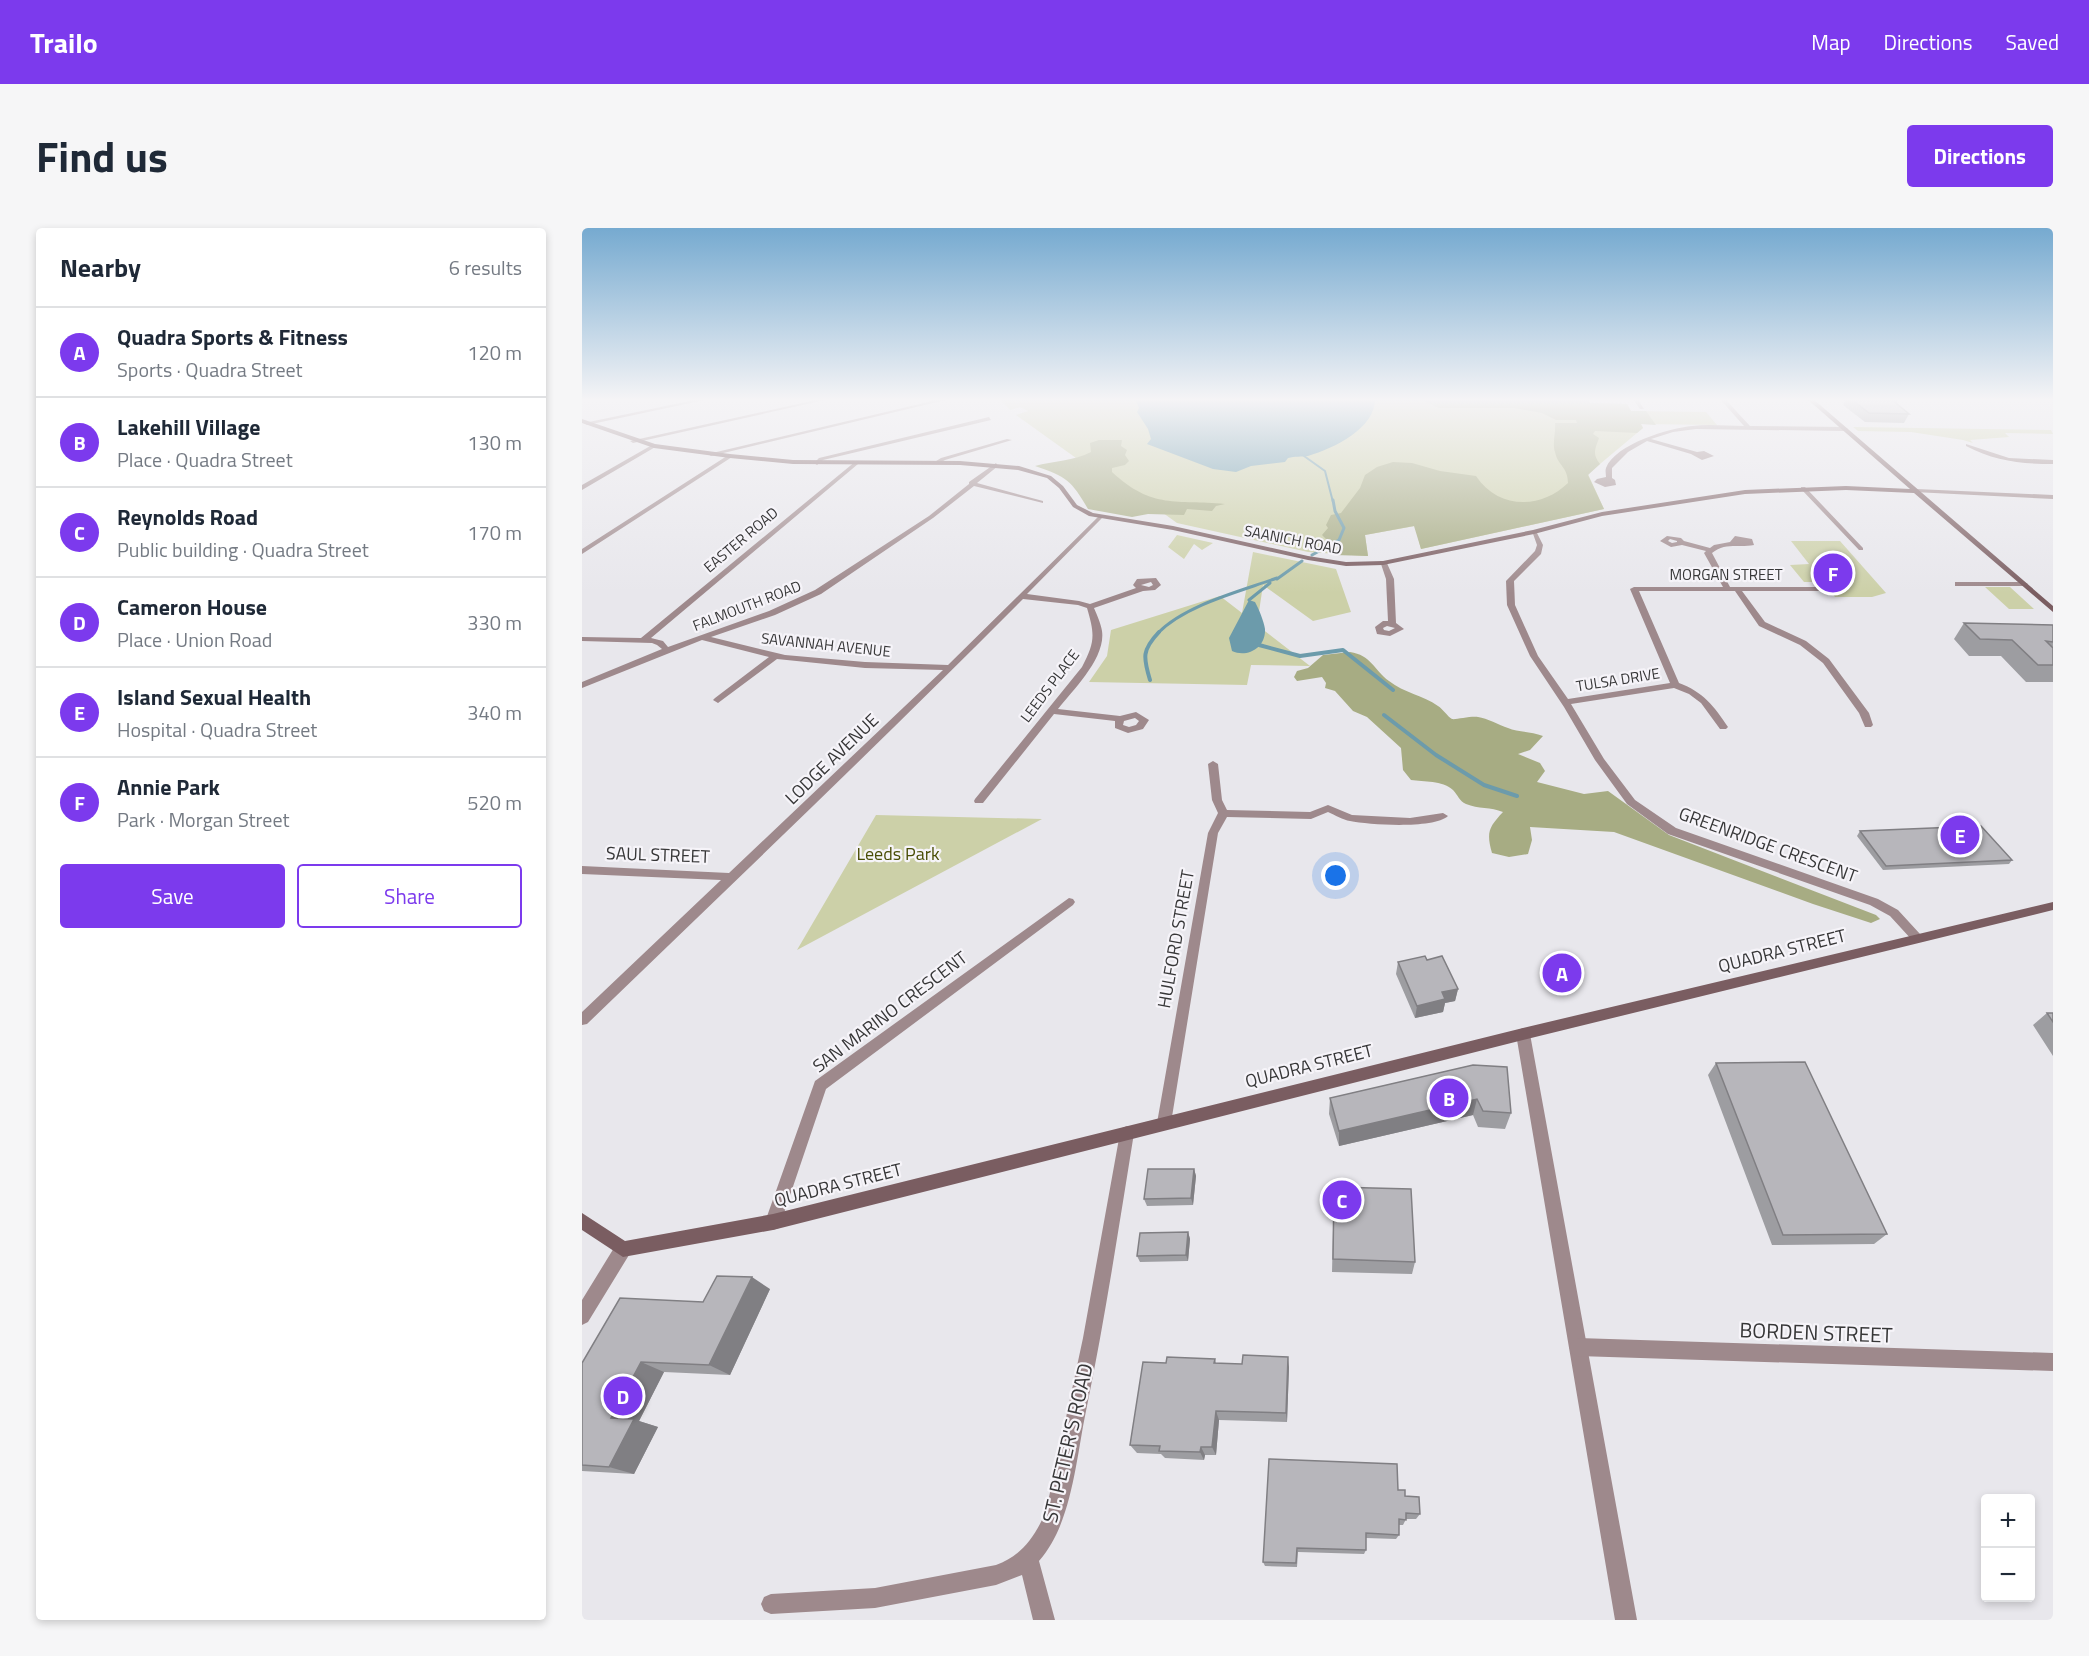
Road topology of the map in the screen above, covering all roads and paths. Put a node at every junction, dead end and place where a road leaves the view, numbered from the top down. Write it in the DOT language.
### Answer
graph roads {
  1 [pos="625,463"];
  2 [pos="719,463"];
  3 [pos="817,463"];
  4 [pos="856,463"];
  5 [pos="936,463"];
  6 [pos="1612,463"];
  7 [pos="1884,463"];
  8 [pos="996,465"];
  9 [pos="1609,479"];
  10 [pos="971,483"];
  11 [pos="582,488"];
  12 [pos="1803,488"];
  13 [pos="1916,491"];
  14 [pos="2053,497"];
  15 [pos="1041,502"];
  16 [pos="1100,517"];
  17 [pos="1534,532"];
  18 [pos="1682,543"];
  19 [pos="1734,543"];
  20 [pos="1711,549"];
  21 [pos="1861,549"];
  22 [pos="582,552"];
  23 [pos="1383,563"];
  24 [pos="1958,584"];
  25 [pos="2024,584"];
  26 [pos="1732,588"];
  27 [pos="1142,589"];
  28 [pos="1818,589"];
  29 [pos="1021,596"];
  30 [pos="1090,607"];
  31 [pos="2053,610"];
  32 [pos="1392,623"];
  33 [pos="703,638"];
  34 [pos="582,639"];
  35 [pos="644,640"];
  36 [pos="668,650"];
  37 [pos="775,656"];
  38 [pos="949,668"];
  39 [pos="582,685"];
  40 [pos="1675,685"];
  41 [pos="718,700"];
  42 [pos="1565,702"];
  43 [pos="1050,711"];
  44 [pos="1120,719"];
  45 [pos="1868,724"];
  46 [pos="1723,728"];
  47 [pos="1213,764"];
  48 [pos="979,801"];
  49 [pos="1223,813"];
  50 [pos="1443,816"];
  51 [pos="582,870"];
  52 [pos="733,877"];
  53 [pos="1069,902"];
  54 [pos="2053,906"];
  55 [pos="1916,937"];
  56 [pos="582,1020"];
  57 [pos="1523,1034"];
  58 [pos="1164,1123"];
  59 [pos="1127,1133"];
  60 [pos="582,1221"];
  61 [pos="773,1222"];
  62 [pos="623,1249"];
  63 [pos="582,1316"];
  64 [pos="1578,1347"];
  65 [pos="2053,1362"];
  66 [pos="1028,1560"];
  67 [pos="771,1604"];
  68 [pos="1044,1620"];
  69 [pos="1626,1620"];
  1 -- 11 [label="street"];
  2 -- 22 [label="street"];
  3 -- 4 [label="main road, SAANICH ROAD"];
  4 -- 5 [label="main road, SAANICH ROAD"];
  4 -- 35 [label="street, EASTER ROAD"];
  5 -- 8 [label="main road, SAANICH ROAD"];
  6 -- 9 [label="street"];
  7 -- 13 [label="main road"];
  8 -- 10 [label="street, FALMOUTH ROAD"];
  8 -- 16 [label="main road, SAANICH ROAD"];
  10 -- 15 [label="street"];
  10 -- 33 [label="street, FALMOUTH ROAD"];
  12 -- 13 [label="main road, SAANICH ROAD"];
  12 -- 17 [label="main road, SAANICH ROAD"];
  12 -- 21 [label="street"];
  13 -- 14 [label="street, SAANICH ROAD"];
  13 -- 25 [label="main road"];
  16 -- 23 [label="main road, SAANICH ROAD"];
  16 -- 29 [label="street, LODGE AVENUE"];
  17 -- 23 [label="main road, SAANICH ROAD"];
  17 -- 42 [label="street, GREENRIDGE CRESCENT"];
  18 -- 20 [label="street"];
  19 -- 20 [label="street"];
  20 -- 26 [label="street"];
  23 -- 32 [label="street"];
  24 -- 25 [label="street"];
  25 -- 31 [label="main road"];
  26 -- 28 [label="street, MORGAN STREET"];
  26 -- 40 [label="street, MORGAN STREET"];
  26 -- 45 [label="street"];
  27 -- 30 [label="street"];
  29 -- 30 [label="street"];
  29 -- 38 [label="street, LODGE AVENUE"];
  30 -- 43 [label="street, LEEDS PLACE"];
  33 -- 36 [label="street, FALMOUTH ROAD"];
  33 -- 37 [label="street, SAVANNAH AVENUE"];
  34 -- 35 [label="street"];
  35 -- 36 [label="street"];
  36 -- 39 [label="street, FALMOUTH ROAD"];
  37 -- 38 [label="street, SAVANNAH AVENUE"];
  37 -- 41 [label="street"];
  38 -- 52 [label="street, LODGE AVENUE"];
  40 -- 42 [label="street, TULSA DRIVE"];
  40 -- 46 [label="street"];
  42 -- 55 [label="street, GREENRIDGE CRESCENT"];
  43 -- 44 [label="street"];
  43 -- 48 [label="street, LEEDS PLACE"];
  47 -- 49 [label="street"];
  49 -- 50 [label="street"];
  49 -- 58 [label="street, HULFORD STREET"];
  51 -- 52 [label="street, SAUL STREET"];
  52 -- 56 [label="street, LODGE AVENUE"];
  53 -- 61 [label="street, SAN MARINO CRESCENT"];
  54 -- 55 [label="main road, QUADRA STREET"];
  55 -- 57 [label="main road, QUADRA STREET"];
  57 -- 58 [label="main road, QUADRA STREET"];
  57 -- 64 [label="street"];
  58 -- 59 [label="main road, QUADRA STREET"];
  59 -- 61 [label="main road, QUADRA STREET"];
  59 -- 66 [label="street, ST. PETER'S ROAD"];
  60 -- 62 [label="main road"];
  61 -- 62 [label="main road, QUADRA STREET"];
  62 -- 63 [label="street"];
  64 -- 65 [label="street, BORDEN STREET"];
  64 -- 69 [label="street"];
  66 -- 67 [label="street, ST. PETER'S ROAD"];
  66 -- 68 [label="street"];
}
